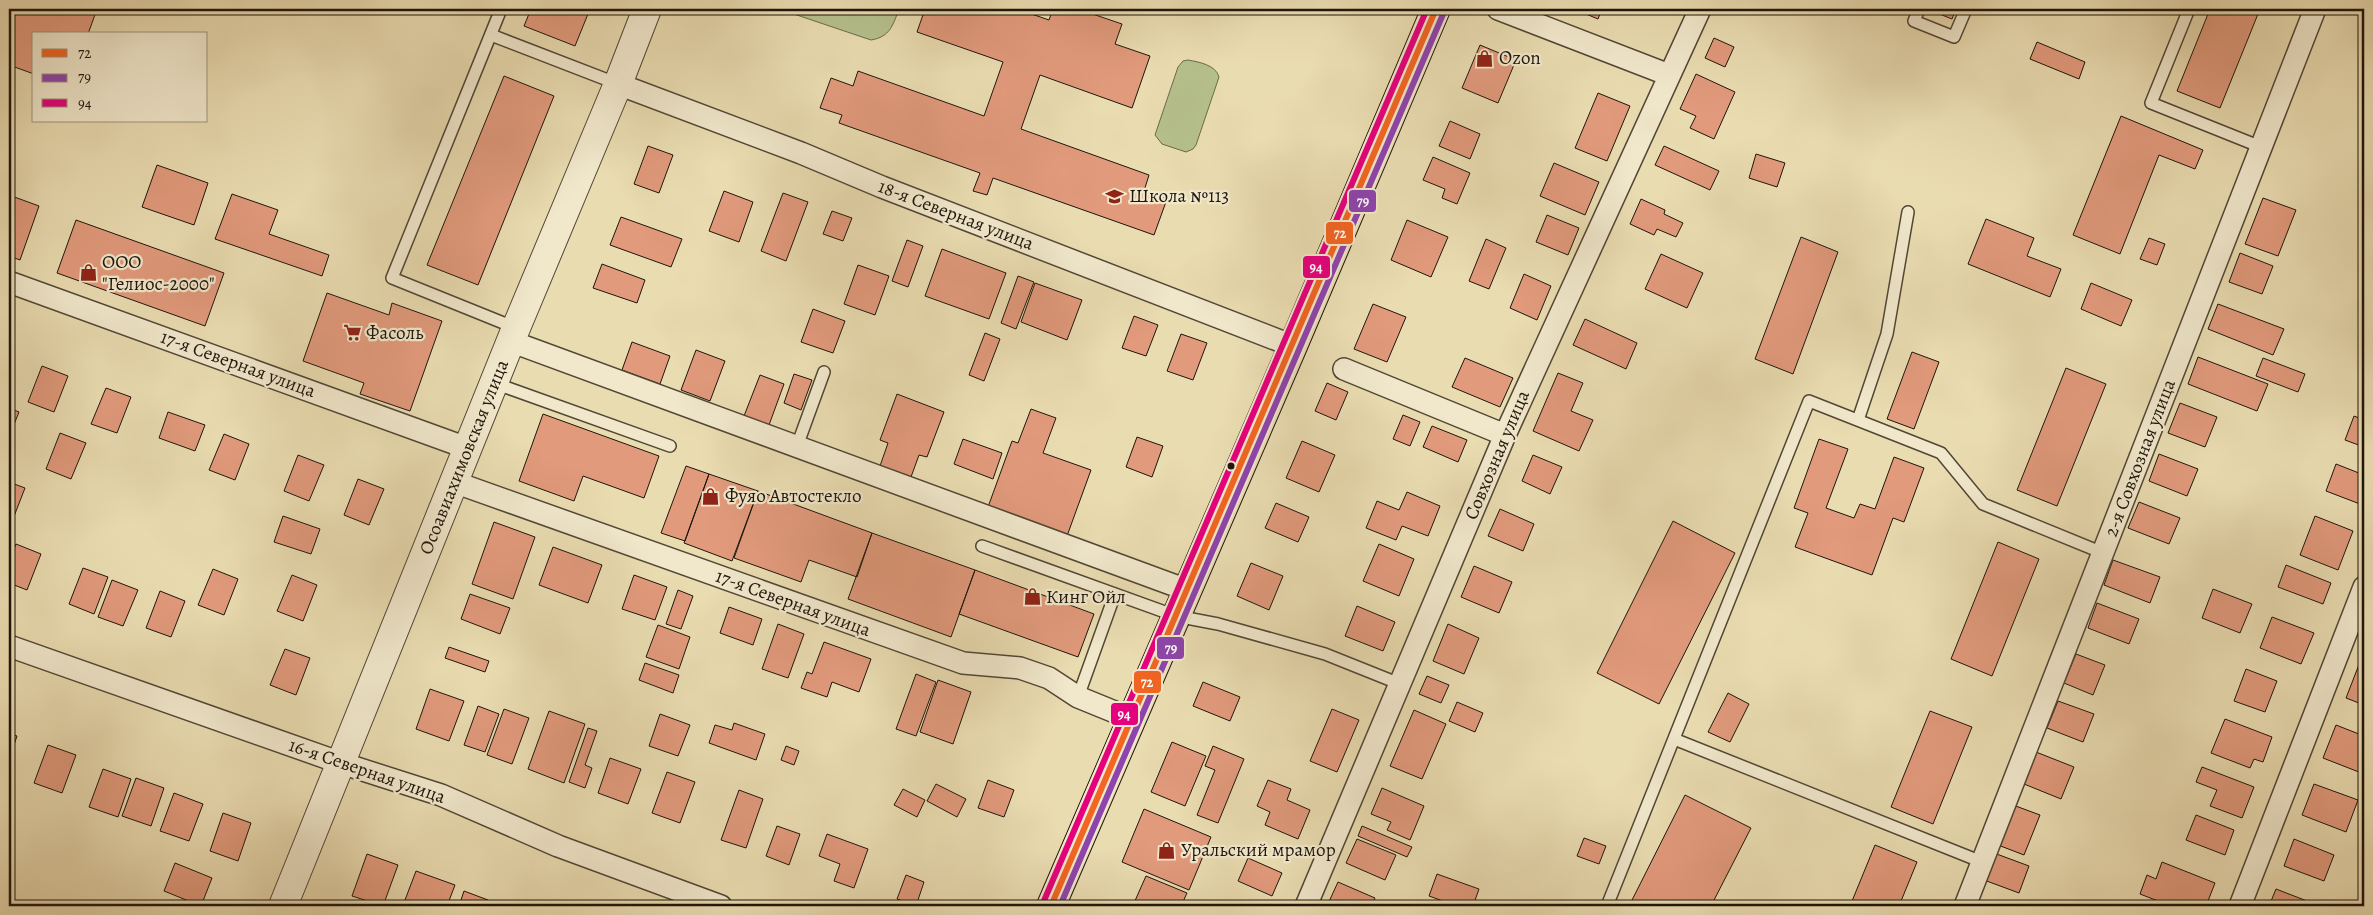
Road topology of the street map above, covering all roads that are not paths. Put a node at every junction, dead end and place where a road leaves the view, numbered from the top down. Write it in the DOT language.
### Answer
graph roads {
  1 [pos="501,9"];
  2 [pos="647,9"];
  3 [pos="1436,9"];
  4 [pos="1498,9"];
  5 [pos="1700,9"];
  6 [pos="1919,9"];
  7 [pos="1966,9"];
  8 [pos="2189,9"];
  9 [pos="2315,9"];
  10 [pos="491,35"];
  11 [pos="1669,75"];
  12 [pos="618,84"];
  13 [pos="2261,147"];
  14 [pos="1908,212"];
  15 [pos="9,282"];
  16 [pos="513,335"];
  17 [pos="1293,346"];
  18 [pos="1344,370"];
  19 [pos="824,372"];
  20 [pos="494,382"];
  21 [pos="1858,420"];
  22 [pos="1505,435"];
  23 [pos="670,446"];
  24 [pos="797,446"];
  25 [pos="467,448"];
  26 [pos="454,482"];
  27 [pos="982,546"];
  28 [pos="2103,553"];
  29 [pos="2364,586"];
  30 [pos="1187,590"];
  31 [pos="1115,594"];
  32 [pos="1176,616"];
  33 [pos="9,646"];
  34 [pos="1400,684"];
  35 [pos="1078,697"];
  36 [pos="1132,719"];
  37 [pos="1674,739"];
  38 [pos="341,763"];
  39 [pos="1982,862"];
  40 [pos="283,906"];
  41 [pos="721,906"];
  42 [pos="1051,906"];
  43 [pos="1306,906"];
  44 [pos="1607,906"];
  45 [pos="1964,906"];
  46 [pos="2240,906"];
  1 -- 10 [label="lane"];
  2 -- 12 [label="street, Осоавиахимовская улица"];
  3 -- 17 [label="main road"];
  4 -- 11 [label="street"];
  5 -- 11 [label="street, Совхозная улица"];
  6 -- 7 [label="lane"];
  8 -- 13 [label="lane"];
  9 -- 13 [label="street, 2-я Совхозная улица"];
  10 -- 12 [label="lane"];
  10 -- 16 [label="lane"];
  11 -- 22 [label="street, Совхозная улица"];
  12 -- 16 [label="street, Осоавиахимовская улица"];
  12 -- 17 [label="street, 18-я Северная улица"];
  13 -- 28 [label="street, 2-я Совхозная улица"];
  14 -- 21 [label="lane"];
  15 -- 25 [label="street, 17-я Северная улица"];
  16 -- 20 [label="street, Осоавиахимовская улица"];
  16 -- 24 [label="street"];
  17 -- 30 [label="main road"];
  18 -- 22 [label="street"];
  19 -- 24 [label="lane"];
  20 -- 23 [label="lane"];
  20 -- 25 [label="street, Осоавиахимовская улица"];
  21 -- 28 [label="lane"];
  21 -- 37 [label="lane"];
  22 -- 34 [label="street, Совхозная улица"];
  24 -- 30 [label="street"];
  25 -- 26 [label="street, Осоавиахимовская улица"];
  26 -- 35 [label="street, 17-я Северная улица"];
  26 -- 38 [label="street, Осоавиахимовская улица"];
  27 -- 31 [label="lane"];
  28 -- 39 [label="street, 2-я Совхозная улица"];
  29 -- 46 [label="street"];
  30 -- 32 [label="main road"];
  31 -- 32 [label="lane"];
  31 -- 35 [label="lane"];
  32 -- 34 [label="lane"];
  32 -- 36 [label="main road"];
  33 -- 38 [label="street, 16-я Северная улица"];
  34 -- 43 [label="street, Совхозная улица"];
  35 -- 36 [label="street, 17-я Северная улица"];
  36 -- 42 [label="main road"];
  37 -- 39 [label="lane"];
  37 -- 44 [label="lane"];
  38 -- 40 [label="street, Осоавиахимовская улица"];
  38 -- 41 [label="street, 16-я Северная улица"];
  39 -- 45 [label="street, 2-я Совхозная улица"];
}
